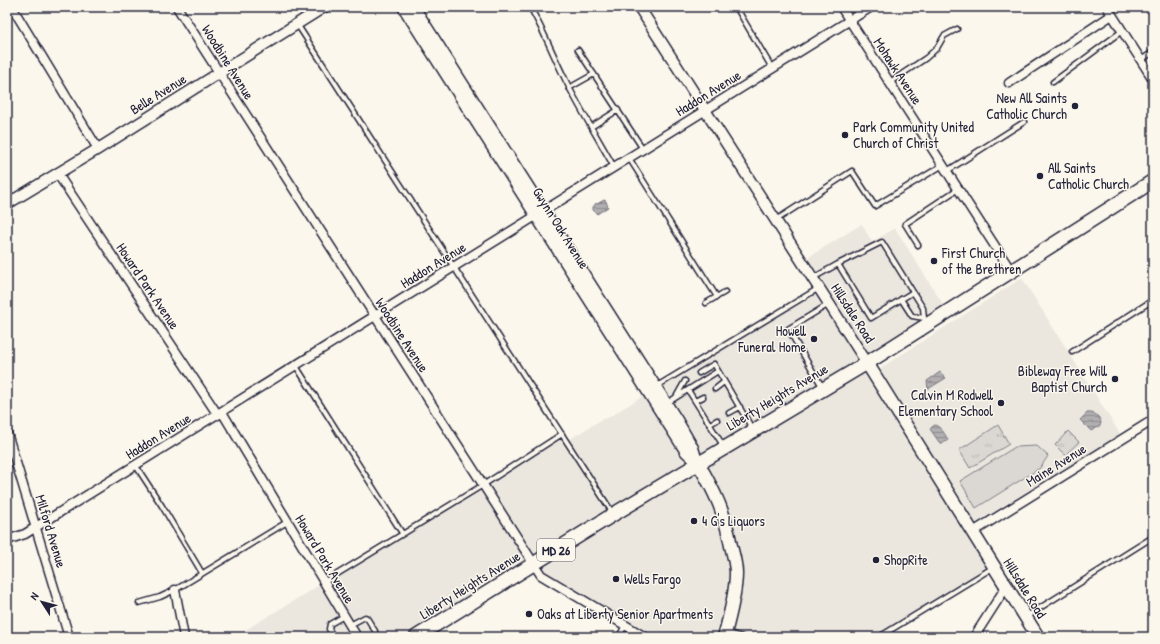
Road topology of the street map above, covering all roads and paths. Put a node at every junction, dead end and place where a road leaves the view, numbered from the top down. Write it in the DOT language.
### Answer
graph roads {
  1 [pos="12,7"];
  2 [pos="177,7"];
  3 [pos="324,7"];
  4 [pos="403,7"];
  5 [pos="414,7"];
  6 [pos="530,7"];
  7 [pos="639,7"];
  8 [pos="736,7"];
  9 [pos="841,7"];
  10 [pos="870,7"];
  11 [pos="1107,7"];
  12 [pos="1112,15"];
  13 [pos="849,20"];
  14 [pos="297,24"];
  15 [pos="958,29"];
  16 [pos="1122,31"];
  17 [pos="578,50"];
  18 [pos="1153,52"];
  19 [pos="1141,60"];
  20 [pos="772,68"];
  21 [pos="219,73"];
  22 [pos="594,74"];
  23 [pos="1153,79"];
  24 [pos="889,82"];
  25 [pos="1053,82"];
  26 [pos="1009,84"];
  27 [pos="569,88"];
  28 [pos="618,110"];
  29 [pos="705,110"];
  30 [pos="1024,122"];
  31 [pos="591,127"];
  32 [pos="98,148"];
  33 [pos="643,149"];
  34 [pos="629,158"];
  35 [pos="614,167"];
  36 [pos="945,168"];
  37 [pos="57,173"];
  38 [pos="1153,181"];
  39 [pos="958,189"];
  40 [pos="7,204"];
  41 [pos="540,214"];
  42 [pos="776,220"];
  43 [pos="918,245"];
  44 [pos="838,264"];
  45 [pos="454,267"];
  46 [pos="1011,271"];
  47 [pos="813,279"];
  48 [pos="819,288"];
  49 [pos="725,292"];
  50 [pos="913,292"];
  51 [pos="717,297"];
  52 [pos="901,299"];
  53 [pos="1153,300"];
  54 [pos="706,303"];
  55 [pos="829,304"];
  56 [pos="374,317"];
  57 [pos="925,321"];
  58 [pos="1072,352"];
  59 [pos="867,363"];
  60 [pos="296,366"];
  61 [pos="718,371"];
  62 [pos="699,373"];
  63 [pos="685,381"];
  64 [pos="724,382"];
  65 [pos="656,387"];
  66 [pos="714,389"];
  67 [pos="823,389"];
  68 [pos="688,390"];
  69 [pos="676,397"];
  70 [pos="702,397"];
  71 [pos="695,401"];
  72 [pos="666,404"];
  73 [pos="740,407"];
  74 [pos="220,413"];
  75 [pos="729,413"];
  76 [pos="717,420"];
  77 [pos="1153,420"];
  78 [pos="710,424"];
  79 [pos="753,430"];
  80 [pos="7,433"];
  81 [pos="562,434"];
  82 [pos="724,447"];
  83 [pos="698,463"];
  84 [pos="136,466"];
  85 [pos="483,484"];
  86 [pos="614,514"];
  87 [pos="287,522"];
  88 [pos="36,527"];
  89 [pos="973,532"];
  90 [pos="402,533"];
  91 [pos="1153,537"];
  92 [pos="7,540"];
  93 [pos="534,564"];
  94 [pos="994,567"];
  95 [pos="202,573"];
  96 [pos="324,582"];
  97 [pos="1006,587"];
  98 [pos="175,590"];
  99 [pos="139,603"];
  100 [pos="344,616"];
  101 [pos="1025,617"];
  102 [pos="350,625"];
  103 [pos="625,625"];
  104 [pos="376,631"];
  105 [pos="725,634"];
  106 [pos="69,637"];
  107 [pos="184,637"];
  108 [pos="333,637"];
  109 [pos="357,637"];
  110 [pos="416,637"];
  111 [pos="619,637"];
  112 [pos="645,637"];
  113 [pos="742,637"];
  114 [pos="879,637"];
  115 [pos="974,637"];
  116 [pos="1038,637"];
  1 -- 32 [label="street"];
  2 -- 21 [label="street, Woodbine Avenue"];
  3 -- 14 [label="street, Belle Avenue"];
  4 -- 41 [label="street, Gwynn Oak Avenue"];
  5 -- 41 [label="street, Gwynn Oak Avenue"];
  6 -- 27 [label="lane"];
  7 -- 29 [label="street, Hillsdale Road"];
  8 -- 20 [label="lane"];
  9 -- 13 [label="street, Mohawk Avenue"];
  10 -- 13 [label="street, Haddon Avenue"];
  11 -- 12 [label="street"];
  12 -- 16 [label="street"];
  12 -- 26 [label="street"];
  13 -- 20 [label="street, Haddon Avenue"];
  13 -- 24 [label="street, Mohawk Avenue"];
  14 -- 21 [label="street, Belle Avenue"];
  14 -- 45 [label="lane"];
  15 -- 24 [label="lane"];
  16 -- 19 [label="street"];
  16 -- 25 [label="lane"];
  17 -- 22 [label="lane"];
  18 -- 19 [label="lane"];
  19 -- 23 [label="street"];
  20 -- 29 [label="street, Haddon Avenue"];
  21 -- 32 [label="street, Belle Avenue"];
  21 -- 56 [label="street, Woodbine Avenue"];
  22 -- 27 [label="lane"];
  22 -- 28 [label="lane"];
  24 -- 36 [label="street, Mohawk Avenue"];
  27 -- 31 [label="lane"];
  28 -- 31 [label="lane"];
  28 -- 33 [label="lane"];
  29 -- 33 [label="street, Haddon Avenue"];
  29 -- 42 [label="street, Hillsdale Road"];
  30 -- 36 [label="lane"];
  31 -- 35 [label="lane"];
  32 -- 37 [label="street, Belle Avenue"];
  33 -- 34 [label="street, Haddon Avenue"];
  34 -- 35 [label="street, Haddon Avenue"];
  34 -- 51 [label="lane"];
  35 -- 41 [label="street, Haddon Avenue"];
  36 -- 39 [label="street, Mohawk Avenue"];
  36 -- 42 [label="lane"];
  37 -- 40 [label="street, Belle Avenue"];
  37 -- 74 [label="street, Howard Park Avenue"];
  38 -- 46 [label="main road, Liberty Heights Avenue / MD 26"];
  39 -- 43 [label="lane"];
  39 -- 46 [label="street, Mohawk Avenue"];
  41 -- 45 [label="street, Haddon Avenue"];
  41 -- 65 [label="street, Gwynn Oak Avenue"];
  41 -- 83 [label="street, Gwynn Oak Avenue"];
  42 -- 47 [label="street, Hillsdale Road"];
  44 -- 47 [label="lane"];
  44 -- 50 [label="lane"];
  44 -- 52 [label="lane"];
  45 -- 56 [label="street, Haddon Avenue"];
  45 -- 81 [label="lane"];
  46 -- 57 [label="main road, Liberty Heights Avenue / MD 26"];
  47 -- 48 [label="street, Hillsdale Road"];
  48 -- 55 [label="street, Hillsdale Road"];
  48 -- 65 [label="lane"];
  49 -- 51 [label="lane"];
  50 -- 52 [label="lane"];
  50 -- 57 [label="lane"];
  51 -- 54 [label="lane"];
  52 -- 57 [label="lane"];
  53 -- 58 [label="lane"];
  55 -- 59 [label="street, Hillsdale Road"];
  55 -- 67 [label="lane"];
  56 -- 60 [label="street, Haddon Avenue"];
  56 -- 85 [label="street, Woodbine Avenue"];
  57 -- 59 [label="main road, Liberty Heights Avenue / MD 26"];
  59 -- 67 [label="main road, Liberty Heights Avenue / MD 26"];
  59 -- 89 [label="main road, Hillsdale Road"];
  60 -- 74 [label="street, Haddon Avenue"];
  60 -- 90 [label="lane"];
  61 -- 62 [label="lane"];
  61 -- 64 [label="lane"];
  61 -- 68 [label="lane"];
  63 -- 69 [label="lane"];
  64 -- 66 [label="lane"];
  64 -- 73 [label="lane"];
  65 -- 72 [label="street, Gwynn Oak Avenue"];
  67 -- 79 [label="main road, Liberty Heights Avenue / MD 26"];
  68 -- 69 [label="lane"];
  68 -- 71 [label="lane"];
  69 -- 72 [label="lane"];
  70 -- 71 [label="lane"];
  71 -- 78 [label="lane"];
  72 -- 83 [label="street, Gwynn Oak Avenue"];
  73 -- 75 [label="lane"];
  73 -- 79 [label="lane"];
  74 -- 84 [label="street, Haddon Avenue"];
  74 -- 87 [label="street, Howard Park Avenue"];
  76 -- 78 [label="lane"];
  77 -- 89 [label="street, Maine Avenue"];
  78 -- 82 [label="lane"];
  79 -- 82 [label="main road, Liberty Heights Avenue / MD 26"];
  80 -- 88 [label="street, Milford Avenue"];
  81 -- 85 [label="lane"];
  81 -- 86 [label="lane"];
  82 -- 83 [label="main road, Liberty Heights Avenue / MD 26"];
  83 -- 86 [label="main road, Liberty Heights Avenue / MD 26"];
  83 -- 105 [label="main road, Gwynn Oak Avenue"];
  84 -- 88 [label="street, Haddon Avenue"];
  84 -- 95 [label="lane"];
  85 -- 90 [label="lane"];
  85 -- 93 [label="street, Woodbine Avenue"];
  86 -- 93 [label="main road, Liberty Heights Avenue / MD 26"];
  87 -- 95 [label="lane"];
  87 -- 96 [label="street, Howard Park Avenue"];
  88 -- 92 [label="street, Haddon Avenue"];
  88 -- 106 [label="street, Milford Avenue"];
  89 -- 94 [label="main road, Hillsdale Road"];
  90 -- 96 [label="lane"];
  91 -- 101 [label="lane"];
  93 -- 103 [label="street, Woodbine Avenue"];
  93 -- 110 [label="main road, Liberty Heights Avenue / MD 26"];
  94 -- 97 [label="main road, Hillsdale Road"];
  94 -- 114 [label="lane"];
  95 -- 98 [label="lane"];
  96 -- 100 [label="street, Howard Park Avenue"];
  97 -- 101 [label="main road, Hillsdale Road"];
  97 -- 115 [label="street"];
  98 -- 99 [label="lane"];
  98 -- 107 [label="street"];
  100 -- 102 [label="street, Howard Park Avenue"];
  100 -- 108 [label="lane"];
  101 -- 116 [label="main road, Hillsdale Road"];
  102 -- 104 [label="lane"];
  102 -- 109 [label="street, Howard Park Avenue"];
  103 -- 111 [label="lane"];
  103 -- 112 [label="street, Woodbine Avenue"];
  105 -- 113 [label="lane"];
}
